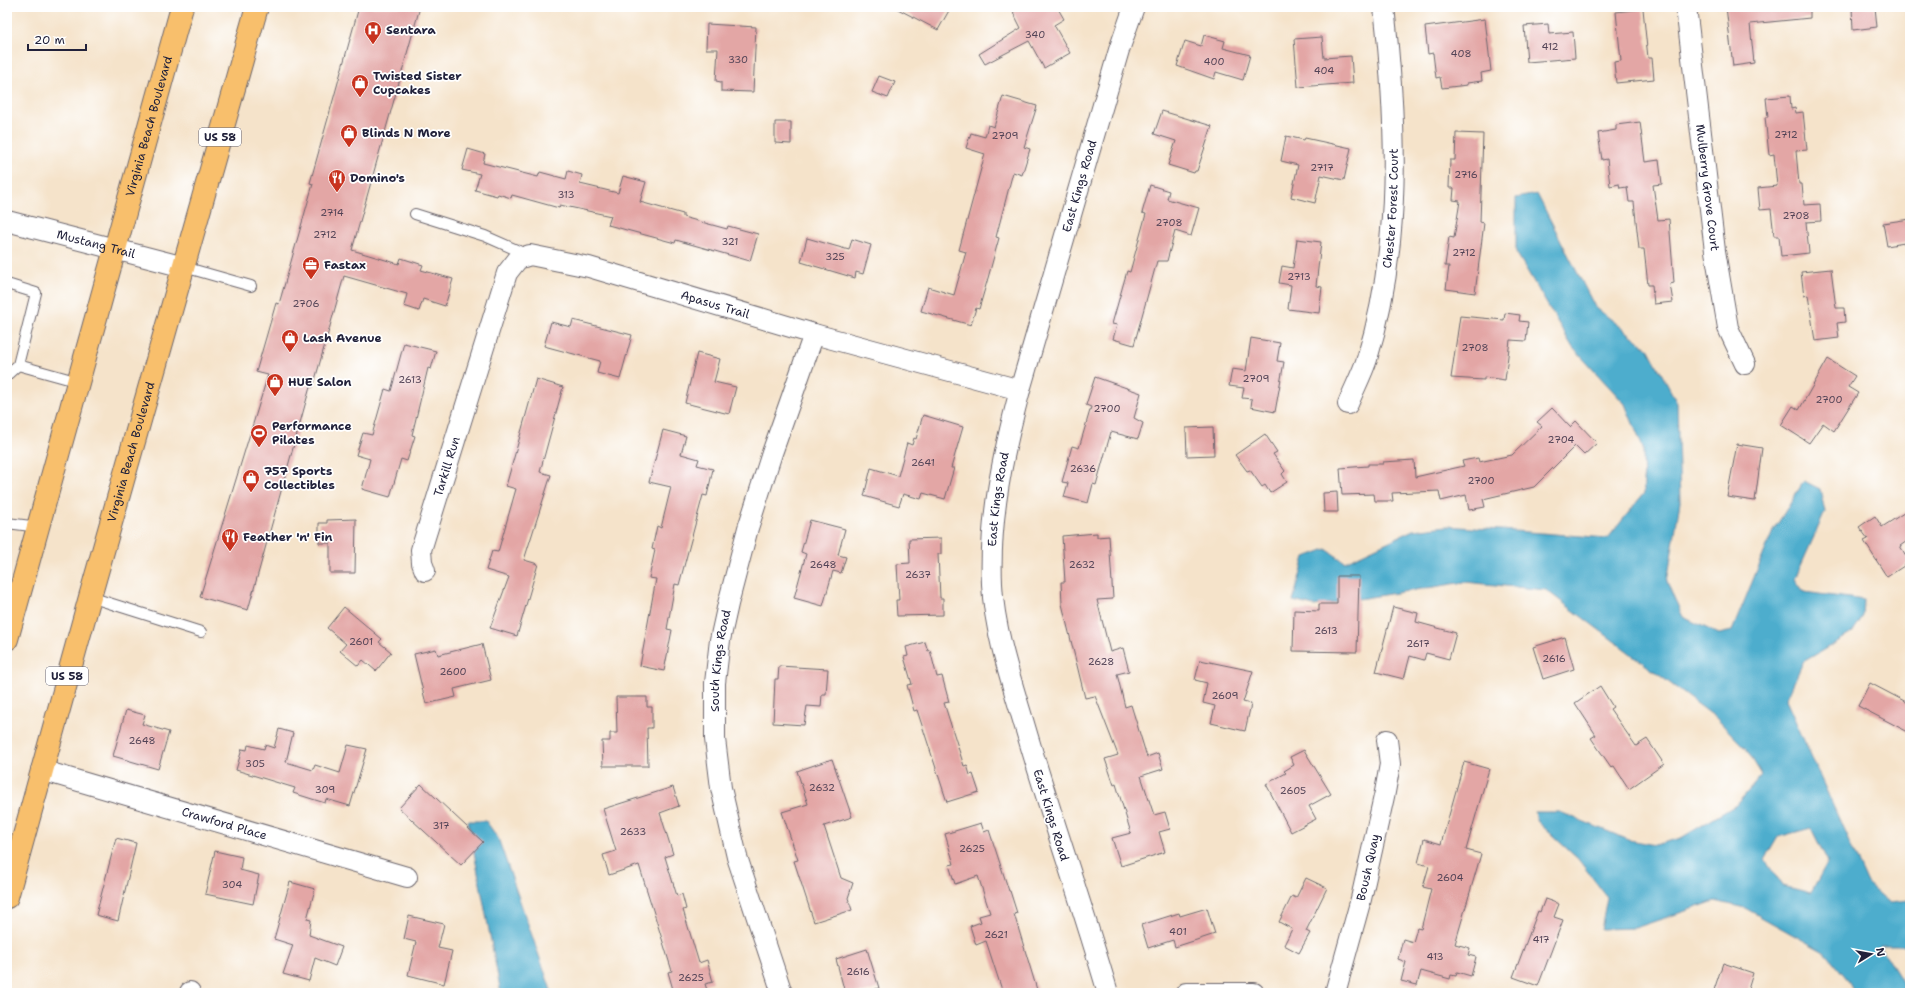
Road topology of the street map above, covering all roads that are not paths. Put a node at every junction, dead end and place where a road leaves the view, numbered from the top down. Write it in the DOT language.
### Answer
graph roads {
  1 [pos="182,7"];
  2 [pos="257,7"];
  3 [pos="1134,7"];
  4 [pos="1384,7"];
  5 [pos="1686,7"];
  6 [pos="415,214"];
  7 [pos="7,221"];
  8 [pos="115,250"];
  9 [pos="530,255"];
  10 [pos="184,267"];
  11 [pos="7,284"];
  12 [pos="252,286"];
  13 [pos="814,334"];
  14 [pos="1745,364"];
  15 [pos="18,365"];
  16 [pos="7,375"];
  17 [pos="79,382"];
  18 [pos="1020,390"];
  19 [pos="1348,404"];
  20 [pos="7,523"];
  21 [pos="38,527"];
  22 [pos="425,571"];
  23 [pos="90,597"];
  24 [pos="202,632"];
  25 [pos="7,639"];
  26 [pos="1387,740"];
  27 [pos="41,770"];
  28 [pos="408,877"];
  29 [pos="7,897"];
  30 [pos="782,993"];
  31 [pos="1108,993"];
  32 [pos="1186,993"];
  33 [pos="1254,993"];
  34 [pos="1335,993"];
  1 -- 8 [label="main road, Virginia Beach Boulevard"];
  2 -- 10 [label="main road, Virginia Beach Boulevard / US 58"];
  3 -- 18 [label="street, East Kings Road"];
  4 -- 19 [label="street, Chester Forest Court"];
  5 -- 14 [label="street, Mulberry Grove Court"];
  6 -- 9 [label="lane"];
  7 -- 8 [label="street, Mustang Trail"];
  8 -- 10 [label="street, Mustang Trail"];
  8 -- 17 [label="main road, Virginia Beach Boulevard"];
  9 -- 13 [label="street, Apasus Trail"];
  9 -- 22 [label="street, Tarkill Run"];
  10 -- 12 [label="lane"];
  10 -- 23 [label="main road, Virginia Beach Boulevard / US 58"];
  11 -- 15 [label="lane"];
  13 -- 18 [label="street, Apasus Trail"];
  13 -- 30 [label="street, South Kings Road"];
  15 -- 16 [label="lane"];
  15 -- 17 [label="lane"];
  17 -- 21 [label="main road, Virginia Beach Boulevard"];
  18 -- 31 [label="street, East Kings Road"];
  20 -- 21 [label="lane"];
  21 -- 25 [label="main road, Virginia Beach Boulevard"];
  23 -- 24 [label="lane"];
  23 -- 27 [label="main road, Virginia Beach Boulevard / US 58"];
  26 -- 34 [label="street, Boush Quay"];
  27 -- 28 [label="street, Crawford Place"];
  27 -- 29 [label="main road, Virginia Beach Boulevard / US 58"];
  32 -- 33 [label="street"];
}
